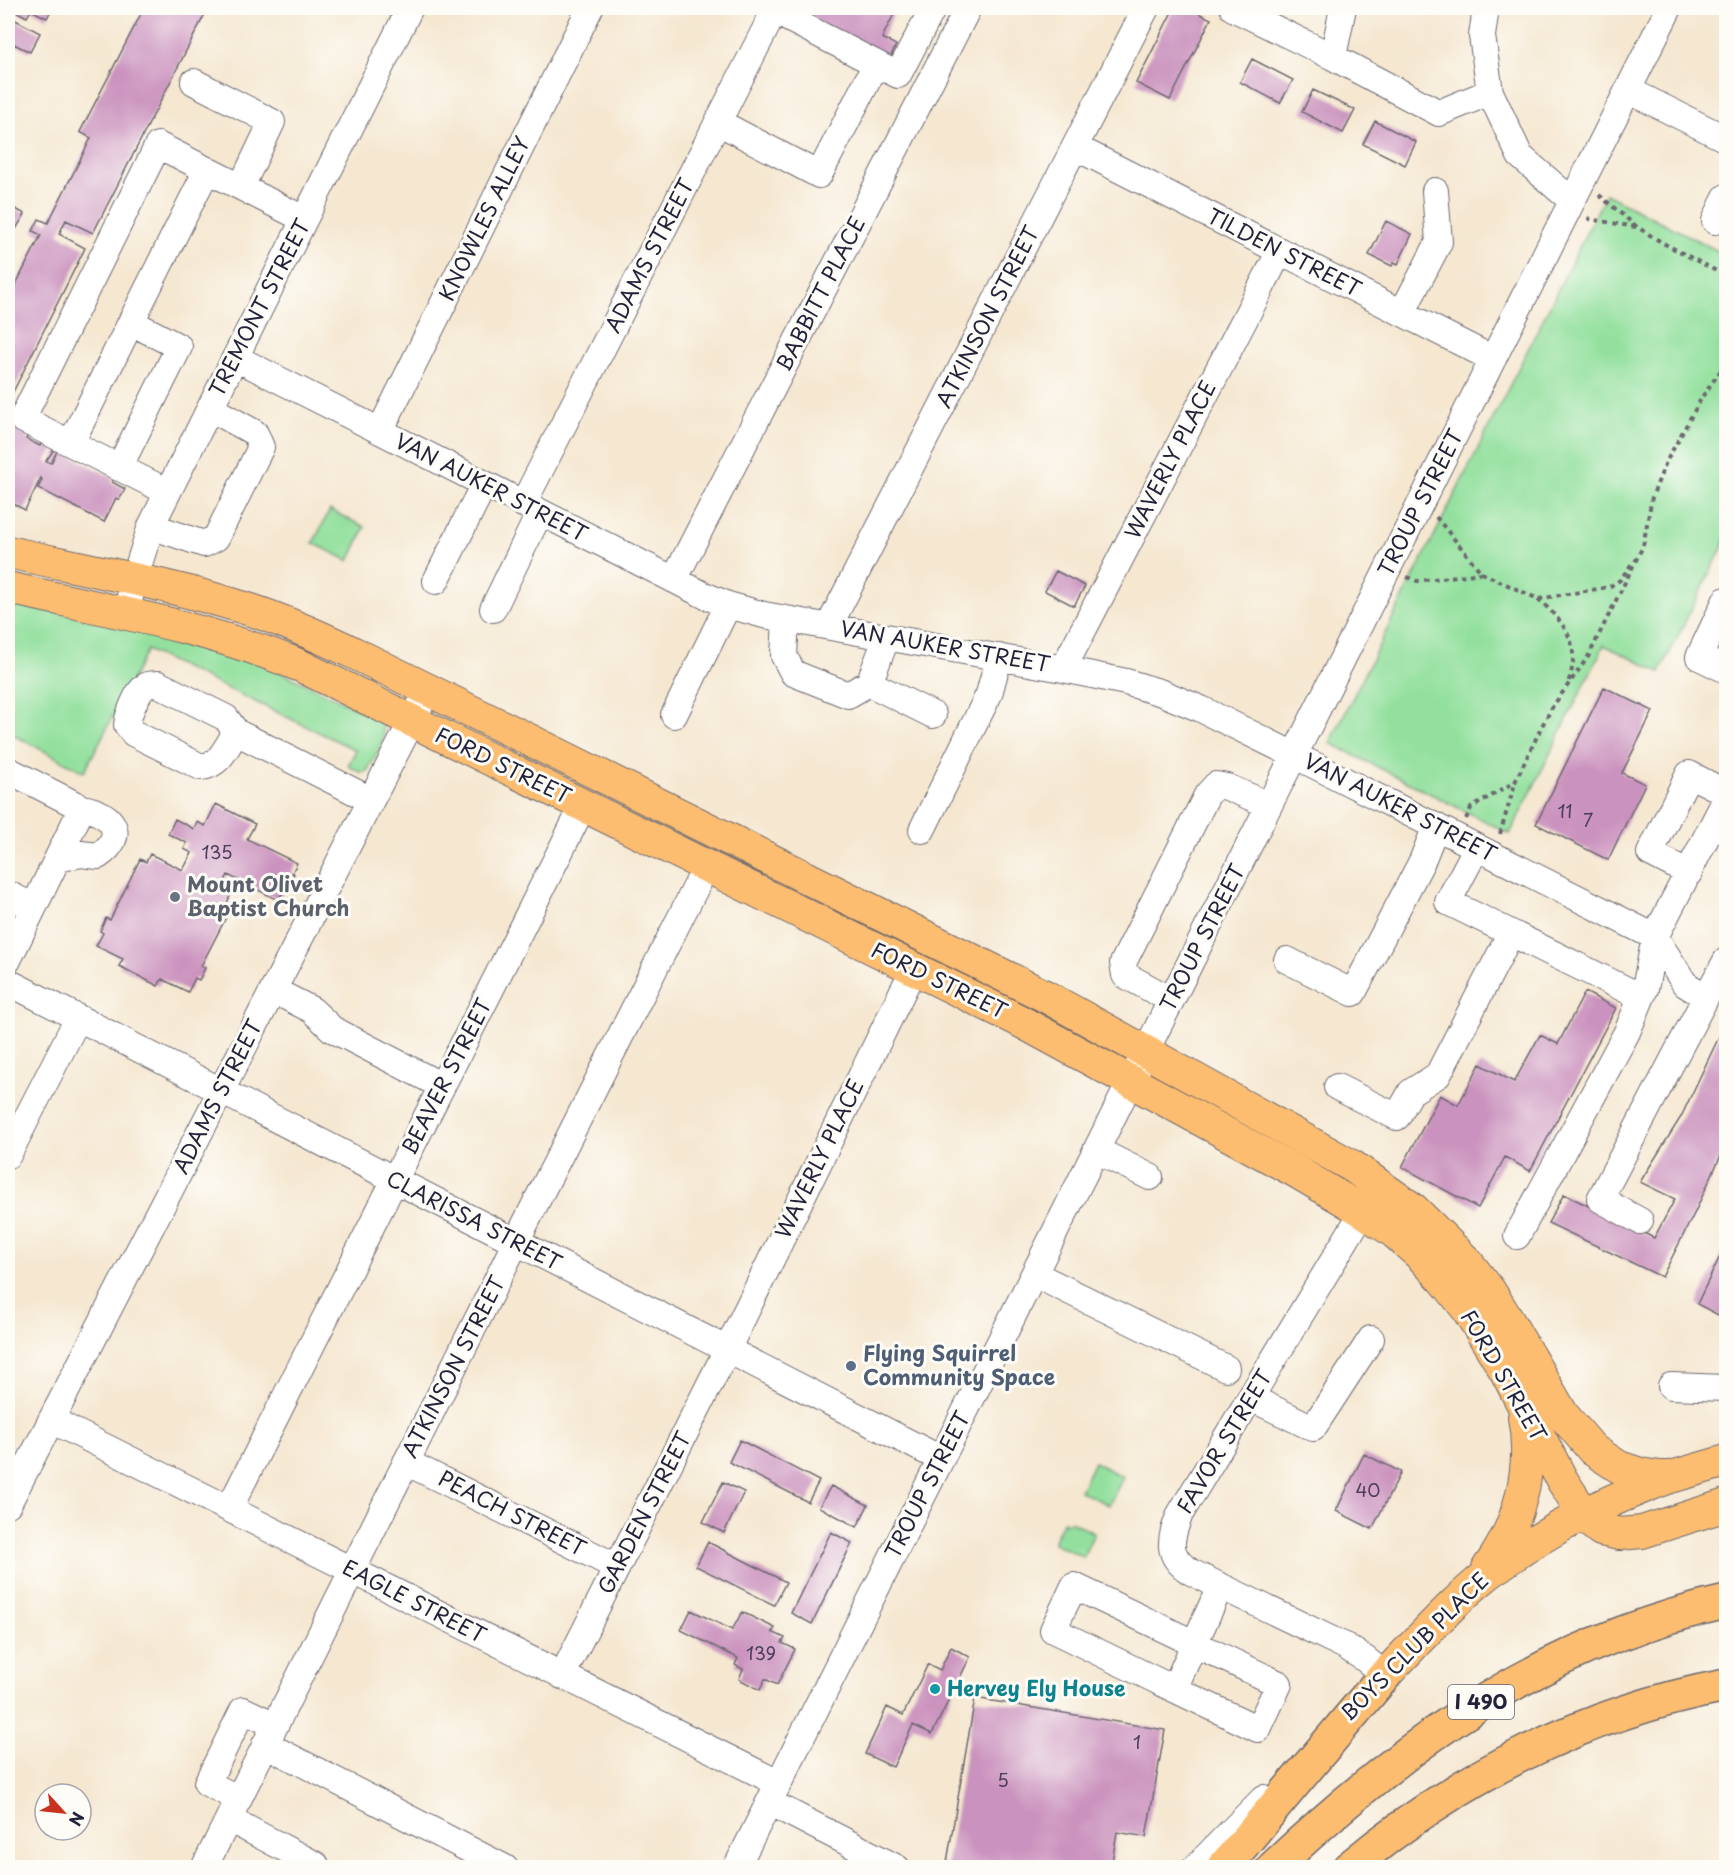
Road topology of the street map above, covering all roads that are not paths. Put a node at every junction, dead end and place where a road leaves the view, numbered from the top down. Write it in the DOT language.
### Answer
graph roads {
  1 [pos="410,8"];
  2 [pos="590,8"];
  3 [pos="933,8"];
  4 [pos="968,8"];
  5 [pos="1146,8"];
  6 [pos="1233,8"];
  7 [pos="1343,8"];
  8 [pos="1486,8"];
  9 [pos="1669,8"];
  10 [pos="775,9"];
  11 [pos="1333,57"];
  12 [pos="876,64"];
  13 [pos="194,82"];
  14 [pos="1628,90"];
  15 [pos="1490,92"];
  16 [pos="718,122"];
  17 [pos="1726,139"];
  18 [pos="1075,147"];
  19 [pos="207,170"];
  20 [pos="241,187"];
  21 [pos="1435,191"];
  22 [pos="1726,197"];
  23 [pos="1589,199"];
  24 [pos="304,219"];
  25 [pos="1715,221"];
  26 [pos="1280,251"];
  27 [pos="1402,314"];
  28 [pos="131,322"];
  29 [pos="236,358"];
  30 [pos="1493,359"];
  31 [pos="210,408"];
  32 [pos="380,431"];
  33 [pos="71,443"];
  34 [pos="119,468"];
  35 [pos="484,484"];
  36 [pos="168,492"];
  37 [pos="532,508"];
  38 [pos="151,526"];
  39 [pos="8,552"];
  40 [pos="134,580"];
  41 [pos="674,580"];
  42 [pos="436,581"];
  43 [pos="8,588"];
  44 [pos="1726,600"];
  45 [pos="728,605"];
  46 [pos="493,609"];
  47 [pos="126,614"];
  48 [pos="786,620"];
  49 [pos="830,626"];
  50 [pos="887,637"];
  51 [pos="999,657"];
  52 [pos="1063,669"];
  53 [pos="1726,670"];
  54 [pos="869,683"];
  55 [pos="428,690"];
  56 [pos="674,715"];
  57 [pos="933,715"];
  58 [pos="412,721"];
  59 [pos="236,732"];
  60 [pos="1294,755"];
  61 [pos="8,770"];
  62 [pos="1726,793"];
  63 [pos="1726,799"];
  64 [pos="371,800"];
  65 [pos="1269,805"];
  66 [pos="583,806"];
  67 [pos="82,808"];
  68 [pos="922,830"];
  69 [pos="1465,841"];
  70 [pos="57,858"];
  71 [pos="706,867"];
  72 [pos="1689,873"];
  73 [pos="8,894"];
  74 [pos="34,907"];
  75 [pos="1511,933"];
  76 [pos="1655,937"];
  77 [pos="8,960"];
  78 [pos="1287,960"];
  79 [pos="1726,961"];
  80 [pos="914,968"];
  81 [pos="8,982"];
  82 [pos="273,990"];
  83 [pos="1641,997"];
  84 [pos="1706,997"];
  85 [pos="1172,1000"];
  86 [pos="78,1018"];
  87 [pos="1146,1051"];
  88 [pos="1131,1081"];
  89 [pos="442,1086"];
  90 [pos="1337,1087"];
  91 [pos="221,1091"];
  92 [pos="1096,1150"];
  93 [pos="8,1155"];
  94 [pos="1150,1177"];
  95 [pos="395,1180"];
  96 [pos="1380,1184"];
  97 [pos="1363,1211"];
  98 [pos="1641,1221"];
  99 [pos="1517,1236"];
  100 [pos="516,1242"];
  101 [pos="1034,1274"];
  102 [pos="1371,1339"];
  103 [pos="727,1350"];
  104 [pos="1226,1368"];
  105 [pos="1671,1386"];
  106 [pos="1726,1388"];
  107 [pos="1251,1398"];
  108 [pos="1521,1401"];
  109 [pos="51,1420"];
  110 [pos="941,1459"];
  111 [pos="1726,1461"];
  112 [pos="406,1462"];
  113 [pos="1671,1477"];
  114 [pos="8,1504"];
  115 [pos="1726,1505"];
  116 [pos="229,1509"];
  117 [pos="1584,1513"];
  118 [pos="617,1567"];
  119 [pos="351,1570"];
  120 [pos="1220,1587"];
  121 [pos="1470,1590"];
  122 [pos="1726,1602"];
  123 [pos="1195,1644"];
  124 [pos="1385,1675"];
  125 [pos="562,1676"];
  126 [pos="1726,1686"];
  127 [pos="1174,1689"];
  128 [pos="270,1735"];
  129 [pos="774,1793"];
  130 [pos="234,1809"];
  131 [pos="204,1868"];
  132 [pos="315,1868"];
  133 [pos="505,1868"];
  134 [pos="736,1868"];
  135 [pos="897,1868"];
  136 [pos="1195,1868"];
  137 [pos="1223,1868"];
  138 [pos="1273,1868"];
  139 [pos="1349,1868"];
  1 -- 24 [label="street, TREMONT STREET"];
  2 -- 32 [label="street, KNOWLES ALLEY"];
  3 -- 12 [label="street"];
  4 -- 41 [label="street, BABBITT PLACE"];
  5 -- 18 [label="street, ATKINSON STREET"];
  6 -- 11 [label="street"];
  7 -- 11 [label="street"];
  8 -- 15 [label="street"];
  9 -- 14 [label="street, TROUP STREET"];
  10 -- 12 [label="street"];
  10 -- 16 [label="street, ADAMS STREET"];
  11 -- 15 [label="street"];
  12 -- 16 [label="street"];
  13 -- 20 [label="street"];
  14 -- 17 [label="street"];
  14 -- 23 [label="street, TROUP STREET"];
  15 -- 23 [label="street"];
  16 -- 37 [label="street, ADAMS STREET"];
  18 -- 26 [label="street, TILDEN STREET"];
  18 -- 49 [label="street, ATKINSON STREET"];
  19 -- 20 [label="street"];
  19 -- 28 [label="street"];
  19 -- 33 [label="street"];
  20 -- 24 [label="street"];
  21 -- 27 [label="street"];
  22 -- 25 [label="street"];
  23 -- 30 [label="street, TROUP STREET"];
  24 -- 29 [label="street, TREMONT STREET"];
  26 -- 27 [label="street, TILDEN STREET"];
  26 -- 52 [label="street, WAVERLY PLACE"];
  27 -- 30 [label="street, TILDEN STREET"];
  28 -- 33 [label="street"];
  28 -- 34 [label="street"];
  29 -- 31 [label="street, TREMONT STREET"];
  29 -- 32 [label="street, VAN AUKER STREET"];
  30 -- 60 [label="street, TROUP STREET"];
  31 -- 36 [label="street, TREMONT STREET"];
  31 -- 38 [label="street"];
  32 -- 35 [label="street, VAN AUKER STREET"];
  33 -- 34 [label="street"];
  34 -- 36 [label="street"];
  35 -- 37 [label="street, VAN AUKER STREET"];
  35 -- 42 [label="street"];
  36 -- 38 [label="street, TREMONT STREET"];
  37 -- 41 [label="street, VAN AUKER STREET"];
  37 -- 46 [label="street, ADAMS STREET"];
  38 -- 40 [label="street, TREMONT STREET"];
  39 -- 40 [label="main road, FORD STREET"];
  40 -- 47 [label="street, TREMONT STREET"];
  40 -- 55 [label="main road, FORD STREET"];
  41 -- 45 [label="street, VAN AUKER STREET"];
  43 -- 47 [label="main road, FORD STREET"];
  44 -- 53 [label="street"];
  45 -- 48 [label="street, VAN AUKER STREET"];
  45 -- 56 [label="street"];
  47 -- 58 [label="main road, FORD STREET"];
  48 -- 49 [label="street, VAN AUKER STREET"];
  48 -- 54 [label="street"];
  49 -- 50 [label="street, VAN AUKER STREET"];
  50 -- 51 [label="street, VAN AUKER STREET"];
  50 -- 54 [label="street"];
  51 -- 52 [label="street, VAN AUKER STREET"];
  51 -- 68 [label="street"];
  52 -- 60 [label="street, VAN AUKER STREET"];
  54 -- 57 [label="street"];
  55 -- 58 [label="street, ADAMS STREET"];
  55 -- 87 [label="main road, FORD STREET"];
  58 -- 64 [label="street, ADAMS STREET"];
  58 -- 66 [label="main road, FORD STREET"];
  59 -- 64 [label="street"];
  60 -- 65 [label="street, TROUP STREET"];
  60 -- 69 [label="street, VAN AUKER STREET"];
  61 -- 67 [label="street"];
  62 -- 72 [label="street"];
  63 -- 72 [label="street"];
  64 -- 82 [label="street, ADAMS STREET"];
  65 -- 85 [label="street, TROUP STREET"];
  65 -- 85 [label="street"];
  66 -- 71 [label="main road, FORD STREET"];
  66 -- 89 [label="street, BEAVER STREET"];
  67 -- 70 [label="street"];
  67 -- 70 [label="street"];
  69 -- 75 [label="street"];
  69 -- 76 [label="street, VAN AUKER STREET"];
  69 -- 78 [label="street"];
  70 -- 74 [label="street"];
  71 -- 80 [label="main road, FORD STREET"];
  71 -- 100 [label="street, ATKINSON STREET"];
  72 -- 76 [label="street"];
  73 -- 74 [label="street"];
  74 -- 77 [label="street"];
  75 -- 83 [label="street"];
  75 -- 90 [label="street"];
  76 -- 83 [label="street"];
  76 -- 84 [label="street"];
  79 -- 84 [label="street"];
  80 -- 88 [label="main road, FORD STREET"];
  80 -- 103 [label="street, WAVERLY PLACE"];
  81 -- 86 [label="street, CLARISSA STREET"];
  82 -- 89 [label="street"];
  82 -- 91 [label="street, ADAMS STREET"];
  83 -- 99 [label="street"];
  84 -- 98 [label="street"];
  85 -- 87 [label="street, TROUP STREET"];
  86 -- 91 [label="street, CLARISSA STREET"];
  86 -- 93 [label="street"];
  87 -- 88 [label="street, TROUP STREET"];
  87 -- 96 [label="main road, FORD STREET"];
  88 -- 92 [label="street, TROUP STREET"];
  88 -- 97 [label="main road, FORD STREET"];
  89 -- 95 [label="street, BEAVER STREET"];
  91 -- 95 [label="street, CLARISSA STREET"];
  91 -- 109 [label="street, ADAMS STREET"];
  92 -- 94 [label="street"];
  92 -- 101 [label="street, TROUP STREET"];
  95 -- 100 [label="street, CLARISSA STREET"];
  95 -- 116 [label="street, BEAVER STREET"];
  96 -- 97 [label="street, FAVOR STREET"];
  96 -- 113 [label="main road, FORD STREET"];
  97 -- 107 [label="street, FAVOR STREET"];
  97 -- 108 [label="main road, FORD STREET"];
  100 -- 103 [label="street, CLARISSA STREET"];
  100 -- 112 [label="street, ATKINSON STREET"];
  101 -- 104 [label="street"];
  101 -- 110 [label="street, TROUP STREET"];
  102 -- 107 [label="street"];
  103 -- 110 [label="street, CLARISSA STREET"];
  103 -- 118 [label="street, GARDEN STREET"];
  105 -- 106 [label="street"];
  107 -- 120 [label="street, FAVOR STREET"];
  108 -- 117 [label="main road, FORD STREET"];
  108 -- 121 [label="main road"];
  109 -- 114 [label="street, ADAMS STREET"];
  109 -- 116 [label="street, EAGLE STREET"];
  110 -- 129 [label="street, TROUP STREET"];
  111 -- 113 [label="main road, FORD STREET"];
  112 -- 118 [label="street, PEACH STREET"];
  112 -- 119 [label="street, ATKINSON STREET"];
  113 -- 117 [label="main road, BOYS CLUB PLACE"];
  115 -- 117 [label="main road, FORD STREET"];
  116 -- 119 [label="street, EAGLE STREET"];
  117 -- 121 [label="main road, BOYS CLUB PLACE"];
  118 -- 125 [label="street, GARDEN STREET"];
  119 -- 125 [label="street, EAGLE STREET"];
  119 -- 128 [label="street, ATKINSON STREET"];
  120 -- 123 [label="street"];
  120 -- 124 [label="street, FAVOR STREET"];
  121 -- 124 [label="main road, BOYS CLUB PLACE"];
  122 -- 138 [label="highway, I 490"];
  123 -- 127 [label="street"];
  123 -- 127 [label="street"];
  123 -- 127 [label="street"];
  124 -- 136 [label="street, BOYS CLUB PLACE"];
  124 -- 137 [label="highway"];
  125 -- 129 [label="street, EAGLE STREET"];
  126 -- 139 [label="highway"];
  128 -- 130 [label="street, ATKINSON STREET"];
  128 -- 130 [label="street"];
  128 -- 133 [label="street"];
  129 -- 134 [label="street, TROUP STREET"];
  129 -- 135 [label="street, EAGLE STREET"];
  130 -- 131 [label="street, ATKINSON STREET"];
  130 -- 132 [label="street"];
}
